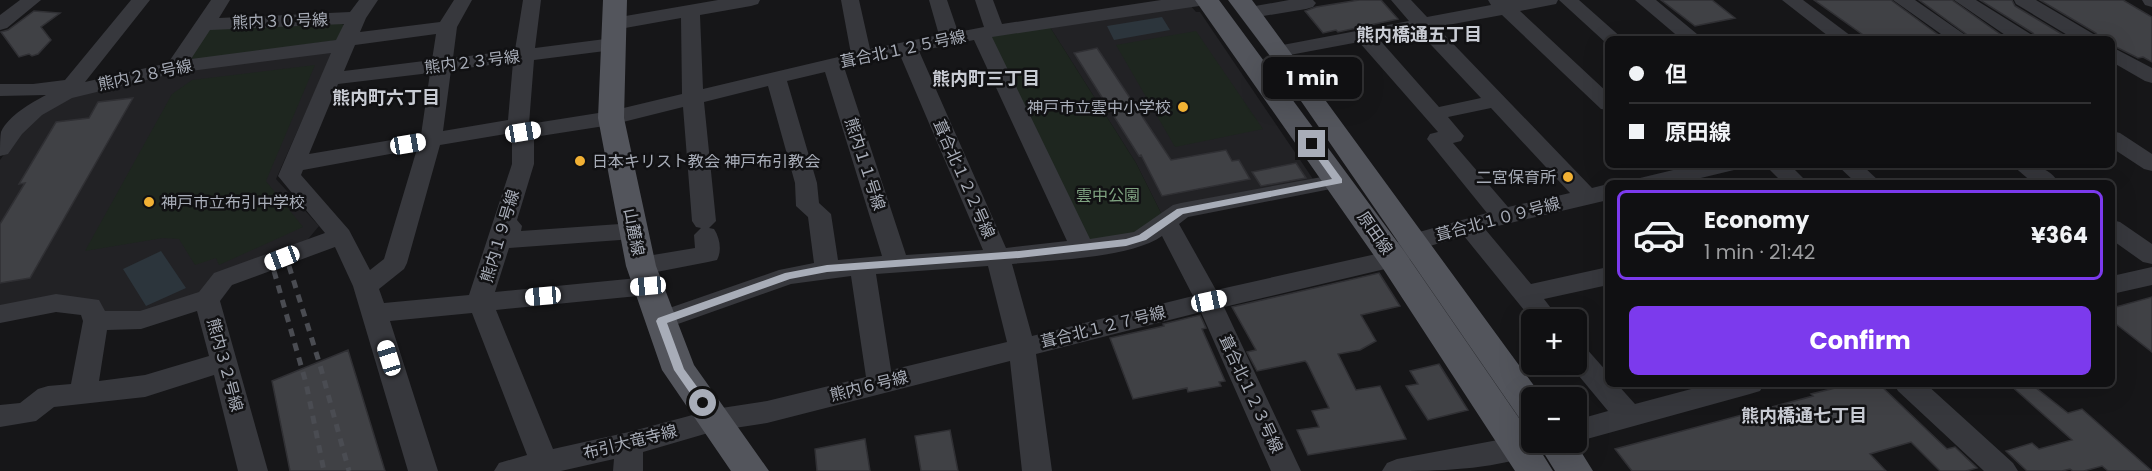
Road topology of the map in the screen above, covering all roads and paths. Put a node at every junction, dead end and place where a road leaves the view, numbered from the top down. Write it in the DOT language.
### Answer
graph roads {
  1 [pos="32,0"];
  2 [pos="141,0"];
  3 [pos="221,0"];
  4 [pos="464,0"];
  5 [pos="532,0"];
  6 [pos="751,0"];
  7 [pos="850,0"];
  8 [pos="938,0"];
  9 [pos="984,0"];
  10 [pos="1199,0"];
  11 [pos="1207,0"];
  12 [pos="1303,0"];
  13 [pos="1400,0"];
  14 [pos="1548,0"];
  15 [pos="1568,0"];
  16 [pos="1644,0"];
  17 [pos="1791,0"];
  18 [pos="1902,0"];
  19 [pos="1963,0"];
  20 [pos="2023,0"];
  21 [pos="1501,4"];
  22 [pos="1119,5"];
  23 [pos="1245,6"];
  24 [pos="690,11"];
  25 [pos="614,23"];
  26 [pos="0,24"];
  27 [pos="204,24"];
  28 [pos="1422,24"];
  29 [pos="354,26"];
  30 [pos="447,27"];
  31 [pos="987,31"];
  32 [pos="1364,35"];
  33 [pos="1610,36"];
  34 [pos="1689,36"];
  35 [pos="1841,36"];
  36 [pos="1956,36"];
  37 [pos="2020,36"];
  38 [pos="2083,36"];
  39 [pos="950,39"];
  40 [pos="907,48"];
  41 [pos="1279,51"];
  42 [pos="2115,54"];
  43 [pos="524,55"];
  44 [pos="862,57"];
  45 [pos="833,64"];
  46 [pos="442,65"];
  47 [pos="174,67"];
  48 [pos="2147,70"];
  49 [pos="2115,74"];
  50 [pos="776,78"];
  51 [pos="330,79"];
  52 [pos="68,89"];
  53 [pos="0,90"];
  54 [pos="693,97"];
  55 [pos="1496,101"];
  56 [pos="1605,101"];
  57 [pos="1434,114"];
  58 [pos="611,118"];
  59 [pos="521,128"];
  60 [pos="431,140"];
  61 [pos="2115,140"];
  62 [pos="0,148"];
  63 [pos="294,164"];
  64 [pos="2152,164"];
  65 [pos="1712,168"];
  66 [pos="1780,168"];
  67 [pos="1852,168"];
  68 [pos="2027,168"];
  69 [pos="1684,174"];
  70 [pos="1660,180"];
  71 [pos="1794,180"];
  72 [pos="1866,180"];
  73 [pos="2042,180"];
  74 [pos="1338,181"];
  75 [pos="1598,194"];
  76 [pos="1503,216"];
  77 [pos="1166,221"];
  78 [pos="1469,226"];
  79 [pos="503,228"];
  80 [pos="2115,230"];
  81 [pos="634,231"];
  82 [pos="340,236"];
  83 [pos="1083,249"];
  84 [pos="1404,250"];
  85 [pos="998,256"];
  86 [pos="2152,256"];
  87 [pos="897,264"];
  88 [pos="862,267"];
  89 [pos="827,269"];
  90 [pos="644,276"];
  91 [pos="2152,276"];
  92 [pos="1605,277"];
  93 [pos="2115,284"];
  94 [pos="366,286"];
  95 [pos="1526,294"];
  96 [pos="207,300"];
  97 [pos="1209,301"];
  98 [pos="480,302"];
  99 [pos="1538,309"];
  100 [pos="376,313"];
  101 [pos="0,314"];
  102 [pos="96,321"];
  103 [pos="661,321"];
  104 [pos="1022,347"];
  105 [pos="224,362"];
  106 [pos="1587,367"];
  107 [pos="880,383"];
  108 [pos="1911,387"];
  109 [pos="1716,388"];
  110 [pos="83,392"];
  111 [pos="1521,395"];
  112 [pos="0,416"];
  113 [pos="1629,417"];
  114 [pos="716,420"];
  115 [pos="1587,428"];
  116 [pos="1563,453"];
  117 [pos="628,458"];
  118 [pos="1527,460"];
  119 [pos="544,462"];
  120 [pos="253,471"];
  121 [pos="423,471"];
  122 [pos="509,471"];
  123 [pos="751,471"];
  124 [pos="1037,471"];
  125 [pos="1286,471"];
  126 [pos="1397,471"];
  127 [pos="1575,471"];
  128 [pos="2003,471"];
  1 -- 26 [label="street"];
  2 -- 52 [label="street, 熊内２８号線"];
  3 -- 27 [label="street"];
  4 -- 30 [label="street"];
  5 -- 43 [label="street, 熊内１９号線"];
  6 -- 24 [label="street, 熊内２３号線"];
  7 -- 44 [label="street"];
  8 -- 39 [label="street"];
  9 -- 31 [label="street"];
  10 -- 22 [label="street, 葺合北１２５号線"];
  11 -- 74 [label="main road, 原田線"];
  12 -- 23 [label="street"];
  13 -- 28 [label="street"];
  14 -- 21 [label="street"];
  15 -- 33 [label="street"];
  16 -- 34 [label="street"];
  17 -- 35 [label="street"];
  18 -- 36 [label="street"];
  19 -- 37 [label="street"];
  20 -- 38 [label="street"];
  21 -- 28 [label="street"];
  21 -- 56 [label="street"];
  22 -- 31 [label="street, 葺合北１２５号線"];
  23 -- 41 [label="main road, 原田線"];
  24 -- 25 [label="street, 熊内２３号線"];
  24 -- 54 [label="street"];
  25 -- 43 [label="street, 熊内２３号線"];
  25 -- 58 [label="main road, 山麓線"];
  27 -- 29 [label="street, 熊内３０号線"];
  27 -- 47 [label="street"];
  28 -- 32 [label="street"];
  28 -- 55 [label="street"];
  29 -- 30 [label="street"];
  29 -- 47 [label="street, 熊内２８号線"];
  29 -- 51 [label="street"];
  30 -- 46 [label="street"];
  31 -- 39 [label="street, 葺合北１２５号線"];
  31 -- 83 [label="street"];
  32 -- 41 [label="street"];
  32 -- 57 [label="street"];
  39 -- 40 [label="street, 葺合北１２５号線"];
  40 -- 44 [label="street, 葺合北１２５号線"];
  40 -- 85 [label="street, 葺合北１２２号線"];
  41 -- 84 [label="main road, 原田線"];
  42 -- 48 [label="street"];
  43 -- 46 [label="street, 熊内２３号線"];
  43 -- 59 [label="street, 熊内１９号線"];
  44 -- 45 [label="street, 葺合北１２５号線"];
  45 -- 50 [label="street, 葺合北１２５号線"];
  45 -- 87 [label="street, 熊内１１号線"];
  46 -- 51 [label="street, 熊内２３号線"];
  46 -- 60 [label="street"];
  47 -- 52 [label="street, 熊内２８号線"];
  48 -- 49 [label="street"];
  50 -- 54 [label="street, 葺合北１２５号線"];
  50 -- 89 [label="street"];
  51 -- 63 [label="street"];
  52 -- 53 [label="street"];
  52 -- 62 [label="street"];
  54 -- 58 [label="street, 葺合北１２５号線"];
  54 -- 90 [label="street"];
  55 -- 57 [label="street"];
  55 -- 75 [label="street"];
  57 -- 76 [label="street"];
  58 -- 59 [label="street, 葺合北１２５号線"];
  58 -- 81 [label="main road, 山麓線"];
  59 -- 60 [label="street, 葺合北１２５号線"];
  59 -- 79 [label="street, 熊内１９号線"];
  60 -- 63 [label="street, 葺合北１２５号線"];
  60 -- 94 [label="street"];
  61 -- 64 [label="street"];
  63 -- 82 [label="street"];
  65 -- 69 [label="street"];
  66 -- 71 [label="street"];
  67 -- 72 [label="street"];
  68 -- 73 [label="street"];
  69 -- 70 [label="street"];
  74 -- 77 [label="street"];
  74 -- 84 [label="main road, 原田線"];
  75 -- 76 [label="street, 葺合北１０９号線"];
  76 -- 78 [label="street, 葺合北１０９号線"];
  77 -- 83 [label="street"];
  77 -- 97 [label="street, 葺合北１２３号線"];
  78 -- 84 [label="street, 葺合北１０９号線"];
  78 -- 95 [label="street"];
  79 -- 81 [label="street"];
  79 -- 98 [label="street, 熊内１９号線"];
  80 -- 86 [label="street"];
  81 -- 90 [label="main road, 山麓線"];
  82 -- 94 [label="street"];
  82 -- 96 [label="street, 熊内３２号線"];
  83 -- 85 [label="street"];
  84 -- 97 [label="street, 葺合北１２７号線"];
  84 -- 111 [label="main road, 原田線"];
  84 -- 118 [label="main road, 原田線"];
  85 -- 87 [label="street"];
  85 -- 104 [label="street, 葺合北１２２号線"];
  87 -- 88 [label="street"];
  88 -- 89 [label="street"];
  88 -- 107 [label="street"];
  89 -- 103 [label="street"];
  90 -- 98 [label="street"];
  90 -- 103 [label="main road, 山麓線"];
  91 -- 93 [label="street"];
  92 -- 95 [label="street"];
  94 -- 100 [label="street"];
  95 -- 99 [label="street"];
  96 -- 102 [label="street"];
  96 -- 105 [label="street, 熊内３２号線"];
  97 -- 104 [label="street, 葺合北１２７号線"];
  97 -- 125 [label="street, 葺合北１２３号線"];
  98 -- 100 [label="street"];
  98 -- 119 [label="street, 熊内１９号線"];
  100 -- 121 [label="street"];
  101 -- 102 [label="street"];
  102 -- 110 [label="street"];
  103 -- 114 [label="main road, 山麓線"];
  104 -- 107 [label="street, 熊内６号線"];
  104 -- 124 [label="street, 葺合北１２２号線"];
  105 -- 110 [label="street"];
  105 -- 120 [label="street, 熊内３２号線"];
  106 -- 113 [label="street"];
  107 -- 114 [label="street, 熊内６号線"];
  108 -- 128 [label="street"];
  109 -- 113 [label="street"];
  110 -- 112 [label="street"];
  113 -- 115 [label="street"];
  114 -- 117 [label="street, 布引大竜寺線"];
  114 -- 123 [label="main road, 山麓線"];
  116 -- 127 [label="main road"];
  117 -- 119 [label="street, 布引大竜寺線"];
  118 -- 126 [label="street"];
  119 -- 122 [label="street, 布引大竜寺線"];
}
